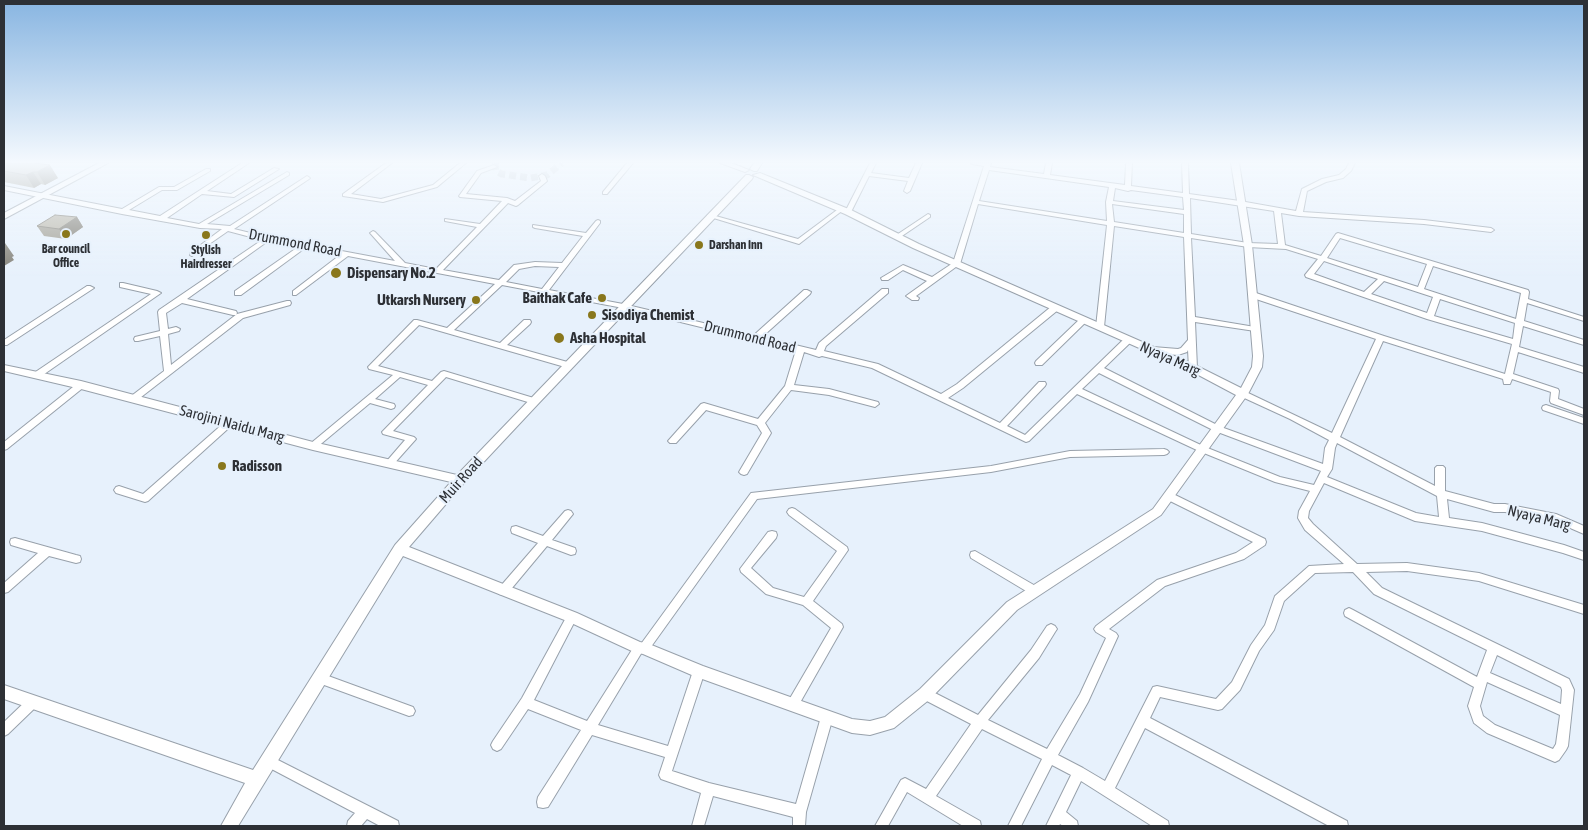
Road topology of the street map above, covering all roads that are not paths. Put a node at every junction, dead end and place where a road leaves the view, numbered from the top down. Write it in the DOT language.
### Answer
graph roads {
  1 [pos="30,202"];
  2 [pos="74,202"];
  3 [pos="139,202"];
  4 [pos="186,202"];
  5 [pos="241,202"];
  6 [pos="271,202"];
  7 [pos="505,202"];
  8 [pos="724,202"];
  9 [pos="825,202"];
  10 [pos="850,202"];
  11 [pos="976,202"];
  12 [pos="1108,202"];
  13 [pos="1185,202"];
  14 [pos="1222,202"];
  15 [pos="1302,202"];
  16 [pos="1240,204"];
  17 [pos="845,210"];
  18 [pos="1277,210"];
  19 [pos="122,212"];
  20 [pos="1186,212"];
  21 [pos="1299,214"];
  22 [pos="4,216"];
  23 [pos="710,216"];
  24 [pos="928,216"];
  25 [pos="160,219"];
  26 [pos="447,220"];
  27 [pos="598,222"];
  28 [pos="1110,224"];
  29 [pos="200,226"];
  30 [pos="482,226"];
  31 [pos="534,226"];
  32 [pos="229,229"];
  33 [pos="1491,230"];
  34 [pos="374,233"];
  35 [pos="588,235"];
  36 [pos="1188,235"];
  37 [pos="897,237"];
  38 [pos="267,239"];
  39 [pos="1248,245"];
  40 [pos="304,246"];
  41 [pos="1282,246"];
  42 [pos="192,254"];
  43 [pos="346,254"];
  44 [pos="1323,258"];
  45 [pos="1431,263"];
  46 [pos="402,264"];
  47 [pos="956,264"];
  48 [pos="564,265"];
  49 [pos="438,271"];
  50 [pos="885,278"];
  51 [pos="1383,278"];
  52 [pos="932,280"];
  53 [pos="502,283"];
  54 [pos="123,285"];
  55 [pos="90,288"];
  56 [pos="1420,290"];
  57 [pos="544,291"];
  58 [pos="885,291"];
  59 [pos="807,292"];
  60 [pos="238,293"];
  61 [pos="296,294"];
  62 [pos="1365,294"];
  63 [pos="1253,295"];
  64 [pos="1437,295"];
  65 [pos="915,298"];
  66 [pos="181,300"];
  67 [pos="1524,300"];
  68 [pos="287,303"];
  69 [pos="623,306"];
  70 [pos="1055,308"];
  71 [pos="233,313"];
  72 [pos="1430,317"];
  73 [pos="1190,319"];
  74 [pos="1584,319"];
  75 [pos="1084,320"];
  76 [pos="527,322"];
  77 [pos="1520,322"];
  78 [pos="1100,327"];
  79 [pos="176,329"];
  80 [pos="1255,330"];
  81 [pos="449,331"];
  82 [pos="164,332"];
  83 [pos="754,338"];
  84 [pos="1381,338"];
  85 [pos="138,339"];
  86 [pos="1128,340"];
  87 [pos="1192,341"];
  88 [pos="4,343"];
  89 [pos="1584,343"];
  90 [pos="1515,345"];
  91 [pos="501,346"];
  92 [pos="800,350"];
  93 [pos="1150,350"];
  94 [pos="819,354"];
  95 [pos="1039,363"];
  96 [pos="568,365"];
  97 [pos="4,368"];
  98 [pos="1193,368"];
  99 [pos="1098,369"];
  100 [pos="1584,370"];
  101 [pos="168,372"];
  102 [pos="37,375"];
  103 [pos="397,376"];
  104 [pos="1508,378"];
  105 [pos="434,384"];
  106 [pos="1042,384"];
  107 [pos="81,385"];
  108 [pos="789,387"];
  109 [pos="1076,390"];
  110 [pos="1243,394"];
  111 [pos="941,398"];
  112 [pos="133,399"];
  113 [pos="368,400"];
  114 [pos="534,401"];
  115 [pos="875,404"];
  116 [pos="391,406"];
  117 [pos="1546,408"];
  118 [pos="1584,412"];
  119 [pos="1584,421"];
  120 [pos="760,423"];
  121 [pos="228,424"];
  122 [pos="1001,427"];
  123 [pos="1218,429"];
  124 [pos="1336,439"];
  125 [pos="674,441"];
  126 [pos="313,446"];
  127 [pos="4,447"];
  128 [pos="1202,449"];
  129 [pos="1164,452"];
  130 [pos="389,464"];
  131 [pos="1440,468"];
  132 [pos="744,472"];
  133 [pos="1325,474"];
  134 [pos="460,480"];
  135 [pos="1317,489"];
  136 [pos="118,490"];
  137 [pos="1442,494"];
  138 [pos="1169,496"];
  139 [pos="792,512"];
  140 [pos="568,514"];
  141 [pos="1444,521"];
  142 [pos="516,530"];
  143 [pos="1584,530"];
  144 [pos="772,535"];
  145 [pos="546,540"];
  146 [pos="15,542"];
  147 [pos="400,549"];
  148 [pos="572,551"];
  149 [pos="47,552"];
  150 [pos="975,555"];
  151 [pos="1584,556"];
  152 [pos="76,559"];
  153 [pos="1356,568"];
  154 [pos="4,589"];
  155 [pos="503,591"];
  156 [pos="1035,591"];
  157 [pos="806,602"];
  158 [pos="1584,609"];
  159 [pos="1350,614"];
  160 [pos="572,617"];
  161 [pos="1051,629"];
  162 [pos="642,648"];
  163 [pos="1493,649"];
  164 [pos="699,671"];
  165 [pos="320,678"];
  166 [pos="1482,680"];
  167 [pos="4,692"];
  168 [pos="925,694"];
  169 [pos="526,702"];
  170 [pos="32,703"];
  171 [pos="792,704"];
  172 [pos="409,711"];
  173 [pos="1566,712"];
  174 [pos="827,717"];
  175 [pos="980,720"];
  176 [pos="1142,720"];
  177 [pos="589,728"];
  178 [pos="4,730"];
  179 [pos="497,745"];
  180 [pos="672,753"];
  181 [pos="1049,758"];
  182 [pos="268,762"];
  183 [pos="1079,772"];
  184 [pos="257,779"];
  185 [pos="708,789"];
  186 [pos="1107,790"];
  187 [pos="928,797"];
  188 [pos="543,802"];
  189 [pos="365,812"];
  190 [pos="800,812"];
  191 [pos="1058,813"];
  192 [pos="229,826"];
  193 [pos="353,826"];
  194 [pos="393,826"];
  195 [pos="698,826"];
  196 [pos="799,826"];
  197 [pos="881,826"];
  198 [pos="975,826"];
  199 [pos="1014,826"];
  200 [pos="1052,826"];
  201 [pos="1072,826"];
  202 [pos="1163,826"];
  203 [pos="1342,826"];
  1 -- 22 [label="street"];
  2 -- 19 [label="street, Drummond Road"];
  3 -- 19 [label="street"];
  4 -- 25 [label="street"];
  5 -- 29 [label="street"];
  6 -- 32 [label="street"];
  7 -- 30 [label="street"];
  8 -- 23 [label="street, Muir Road"];
  9 -- 17 [label="street, Nyaya Marg"];
  10 -- 17 [label="street"];
  11 -- 28 [label="street"];
  11 -- 47 [label="street"];
  12 -- 20 [label="street"];
  12 -- 28 [label="street"];
  13 -- 20 [label="street"];
  14 -- 16 [label="street"];
  15 -- 21 [label="street"];
  16 -- 18 [label="street"];
  16 -- 39 [label="street"];
  17 -- 23 [label="street"];
  17 -- 37 [label="street, Nyaya Marg"];
  18 -- 21 [label="street"];
  18 -- 41 [label="street"];
  19 -- 25 [label="street, Drummond Road"];
  20 -- 36 [label="street"];
  21 -- 33 [label="street"];
  23 -- 69 [label="street, Muir Road"];
  24 -- 37 [label="street"];
  25 -- 29 [label="street, Drummond Road"];
  26 -- 30 [label="street"];
  27 -- 35 [label="street"];
  28 -- 36 [label="street"];
  28 -- 78 [label="street"];
  29 -- 32 [label="street, Drummond Road"];
  30 -- 49 [label="street"];
  31 -- 35 [label="street"];
  32 -- 38 [label="street, Drummond Road"];
  32 -- 42 [label="street"];
  34 -- 46 [label="street"];
  35 -- 48 [label="street"];
  36 -- 39 [label="street"];
  36 -- 73 [label="street"];
  37 -- 47 [label="street, Nyaya Marg"];
  38 -- 40 [label="street, Drummond Road"];
  38 -- 66 [label="street"];
  39 -- 41 [label="street"];
  39 -- 63 [label="street"];
  40 -- 43 [label="street, Drummond Road"];
  40 -- 60 [label="street"];
  41 -- 44 [label="street"];
  43 -- 46 [label="street, Drummond Road"];
  43 -- 61 [label="street"];
  44 -- 45 [label="street"];
  44 -- 51 [label="street"];
  44 -- 62 [label="street"];
  45 -- 56 [label="street"];
  45 -- 67 [label="street"];
  46 -- 49 [label="street, Drummond Road"];
  47 -- 52 [label="street"];
  47 -- 70 [label="street, Nyaya Marg"];
  48 -- 53 [label="street"];
  48 -- 57 [label="street"];
  49 -- 53 [label="street, Drummond Road"];
  50 -- 52 [label="street"];
  51 -- 56 [label="street"];
  51 -- 62 [label="street"];
  52 -- 65 [label="street"];
  53 -- 57 [label="street, Drummond Road"];
  53 -- 81 [label="street"];
  54 -- 102 [label="street"];
  55 -- 88 [label="street"];
  56 -- 64 [label="street"];
  57 -- 69 [label="street, Drummond Road"];
  58 -- 94 [label="street"];
  59 -- 83 [label="street"];
  62 -- 72 [label="street"];
  63 -- 80 [label="street"];
  63 -- 84 [label="street"];
  64 -- 72 [label="street"];
  64 -- 77 [label="street"];
  66 -- 71 [label="street"];
  66 -- 82 [label="street"];
  67 -- 74 [label="street"];
  67 -- 77 [label="street"];
  68 -- 101 [label="street"];
  69 -- 83 [label="street, Drummond Road"];
  69 -- 96 [label="street, Muir Road"];
  70 -- 75 [label="street, Nyaya Marg"];
  70 -- 111 [label="street"];
  72 -- 90 [label="street"];
  73 -- 80 [label="street"];
  73 -- 87 [label="street"];
  75 -- 78 [label="street, Nyaya Marg"];
  75 -- 95 [label="street"];
  76 -- 91 [label="street"];
  77 -- 89 [label="street"];
  77 -- 90 [label="street"];
  78 -- 86 [label="street, Nyaya Marg"];
  79 -- 82 [label="street"];
  80 -- 110 [label="street"];
  81 -- 91 [label="street"];
  81 -- 103 [label="street"];
  82 -- 85 [label="street"];
  82 -- 101 [label="street"];
  83 -- 92 [label="street, Drummond Road"];
  84 -- 104 [label="street"];
  84 -- 124 [label="street"];
  86 -- 93 [label="street, Nyaya Marg"];
  86 -- 99 [label="street, Drummond Road"];
  87 -- 93 [label="street"];
  87 -- 98 [label="street"];
  90 -- 100 [label="street"];
  90 -- 104 [label="street"];
  91 -- 96 [label="street"];
  92 -- 94 [label="street, Drummond Road"];
  92 -- 108 [label="street"];
  93 -- 98 [label="street, Nyaya Marg"];
  94 -- 111 [label="street, Drummond Road"];
  96 -- 114 [label="street, Muir Road"];
  97 -- 102 [label="street, Sarojini Naidu Marg"];
  98 -- 110 [label="street, Nyaya Marg"];
  99 -- 109 [label="street, Drummond Road"];
  99 -- 123 [label="street"];
  101 -- 112 [label="street"];
  102 -- 107 [label="street, Sarojini Naidu Marg"];
  103 -- 105 [label="street"];
  103 -- 113 [label="street"];
  104 -- 118 [label="street"];
  105 -- 114 [label="street"];
  105 -- 130 [label="street"];
  106 -- 122 [label="street"];
  107 -- 112 [label="street, Sarojini Naidu Marg"];
  107 -- 127 [label="street"];
  108 -- 115 [label="street"];
  108 -- 120 [label="street"];
  109 -- 122 [label="street, Drummond Road"];
  109 -- 128 [label="street"];
  110 -- 123 [label="street"];
  110 -- 124 [label="street, Nyaya Marg"];
  111 -- 122 [label="street, Drummond Road"];
  112 -- 121 [label="street, Sarojini Naidu Marg"];
  113 -- 116 [label="street"];
  113 -- 126 [label="street"];
  114 -- 134 [label="street, Muir Road"];
  117 -- 119 [label="street"];
  120 -- 125 [label="street"];
  120 -- 132 [label="street"];
  121 -- 126 [label="street, Sarojini Naidu Marg"];
  121 -- 136 [label="street"];
  123 -- 128 [label="street"];
  123 -- 133 [label="street"];
  124 -- 133 [label="street"];
  124 -- 137 [label="street, Nyaya Marg"];
  126 -- 130 [label="street, Sarojini Naidu Marg"];
  128 -- 135 [label="street"];
  128 -- 138 [label="street"];
  129 -- 162 [label="street"];
  130 -- 134 [label="street, Sarojini Naidu Marg"];
  131 -- 137 [label="street"];
  133 -- 135 [label="street"];
  133 -- 141 [label="street"];
  134 -- 147 [label="street, Muir Road"];
  135 -- 153 [label="street"];
  137 -- 141 [label="street"];
  137 -- 143 [label="street, Nyaya Marg"];
  138 -- 156 [label="street"];
  138 -- 181 [label="street"];
  139 -- 157 [label="street"];
  140 -- 145 [label="street"];
  141 -- 151 [label="street"];
  142 -- 145 [label="street"];
  144 -- 157 [label="street"];
  145 -- 148 [label="street"];
  145 -- 155 [label="street"];
  146 -- 149 [label="street"];
  147 -- 155 [label="street"];
  147 -- 165 [label="street, Muir Road"];
  149 -- 152 [label="street"];
  149 -- 154 [label="street"];
  150 -- 156 [label="street"];
  153 -- 158 [label="street"];
  153 -- 163 [label="street"];
  153 -- 176 [label="street"];
  155 -- 160 [label="street"];
  156 -- 168 [label="street"];
  157 -- 171 [label="street"];
  159 -- 166 [label="street"];
  160 -- 162 [label="street"];
  160 -- 169 [label="street"];
  161 -- 175 [label="street"];
  162 -- 164 [label="street"];
  162 -- 177 [label="street"];
  163 -- 166 [label="street"];
  163 -- 173 [label="street"];
  164 -- 171 [label="street"];
  164 -- 180 [label="street"];
  165 -- 172 [label="street"];
  165 -- 182 [label="street, Muir Road"];
  166 -- 173 [label="street"];
  166 -- 173 [label="street"];
  167 -- 170 [label="street"];
  168 -- 174 [label="street"];
  168 -- 175 [label="street"];
  169 -- 177 [label="street"];
  169 -- 179 [label="street"];
  170 -- 178 [label="street"];
  170 -- 184 [label="street"];
  171 -- 174 [label="street"];
  174 -- 190 [label="street"];
  175 -- 181 [label="street"];
  175 -- 187 [label="street"];
  176 -- 186 [label="street"];
  176 -- 203 [label="street"];
  177 -- 180 [label="street"];
  177 -- 188 [label="street"];
  180 -- 185 [label="street"];
  181 -- 183 [label="street"];
  181 -- 199 [label="street"];
  182 -- 184 [label="street, Muir Road"];
  182 -- 189 [label="street"];
  183 -- 186 [label="street"];
  183 -- 191 [label="street"];
  184 -- 192 [label="street, Muir Road"];
  185 -- 190 [label="street"];
  185 -- 195 [label="street"];
  186 -- 202 [label="street"];
  187 -- 197 [label="street"];
  187 -- 198 [label="street"];
  189 -- 193 [label="street"];
  189 -- 194 [label="street"];
  190 -- 196 [label="street"];
  191 -- 200 [label="street"];
  191 -- 201 [label="street"];
}
